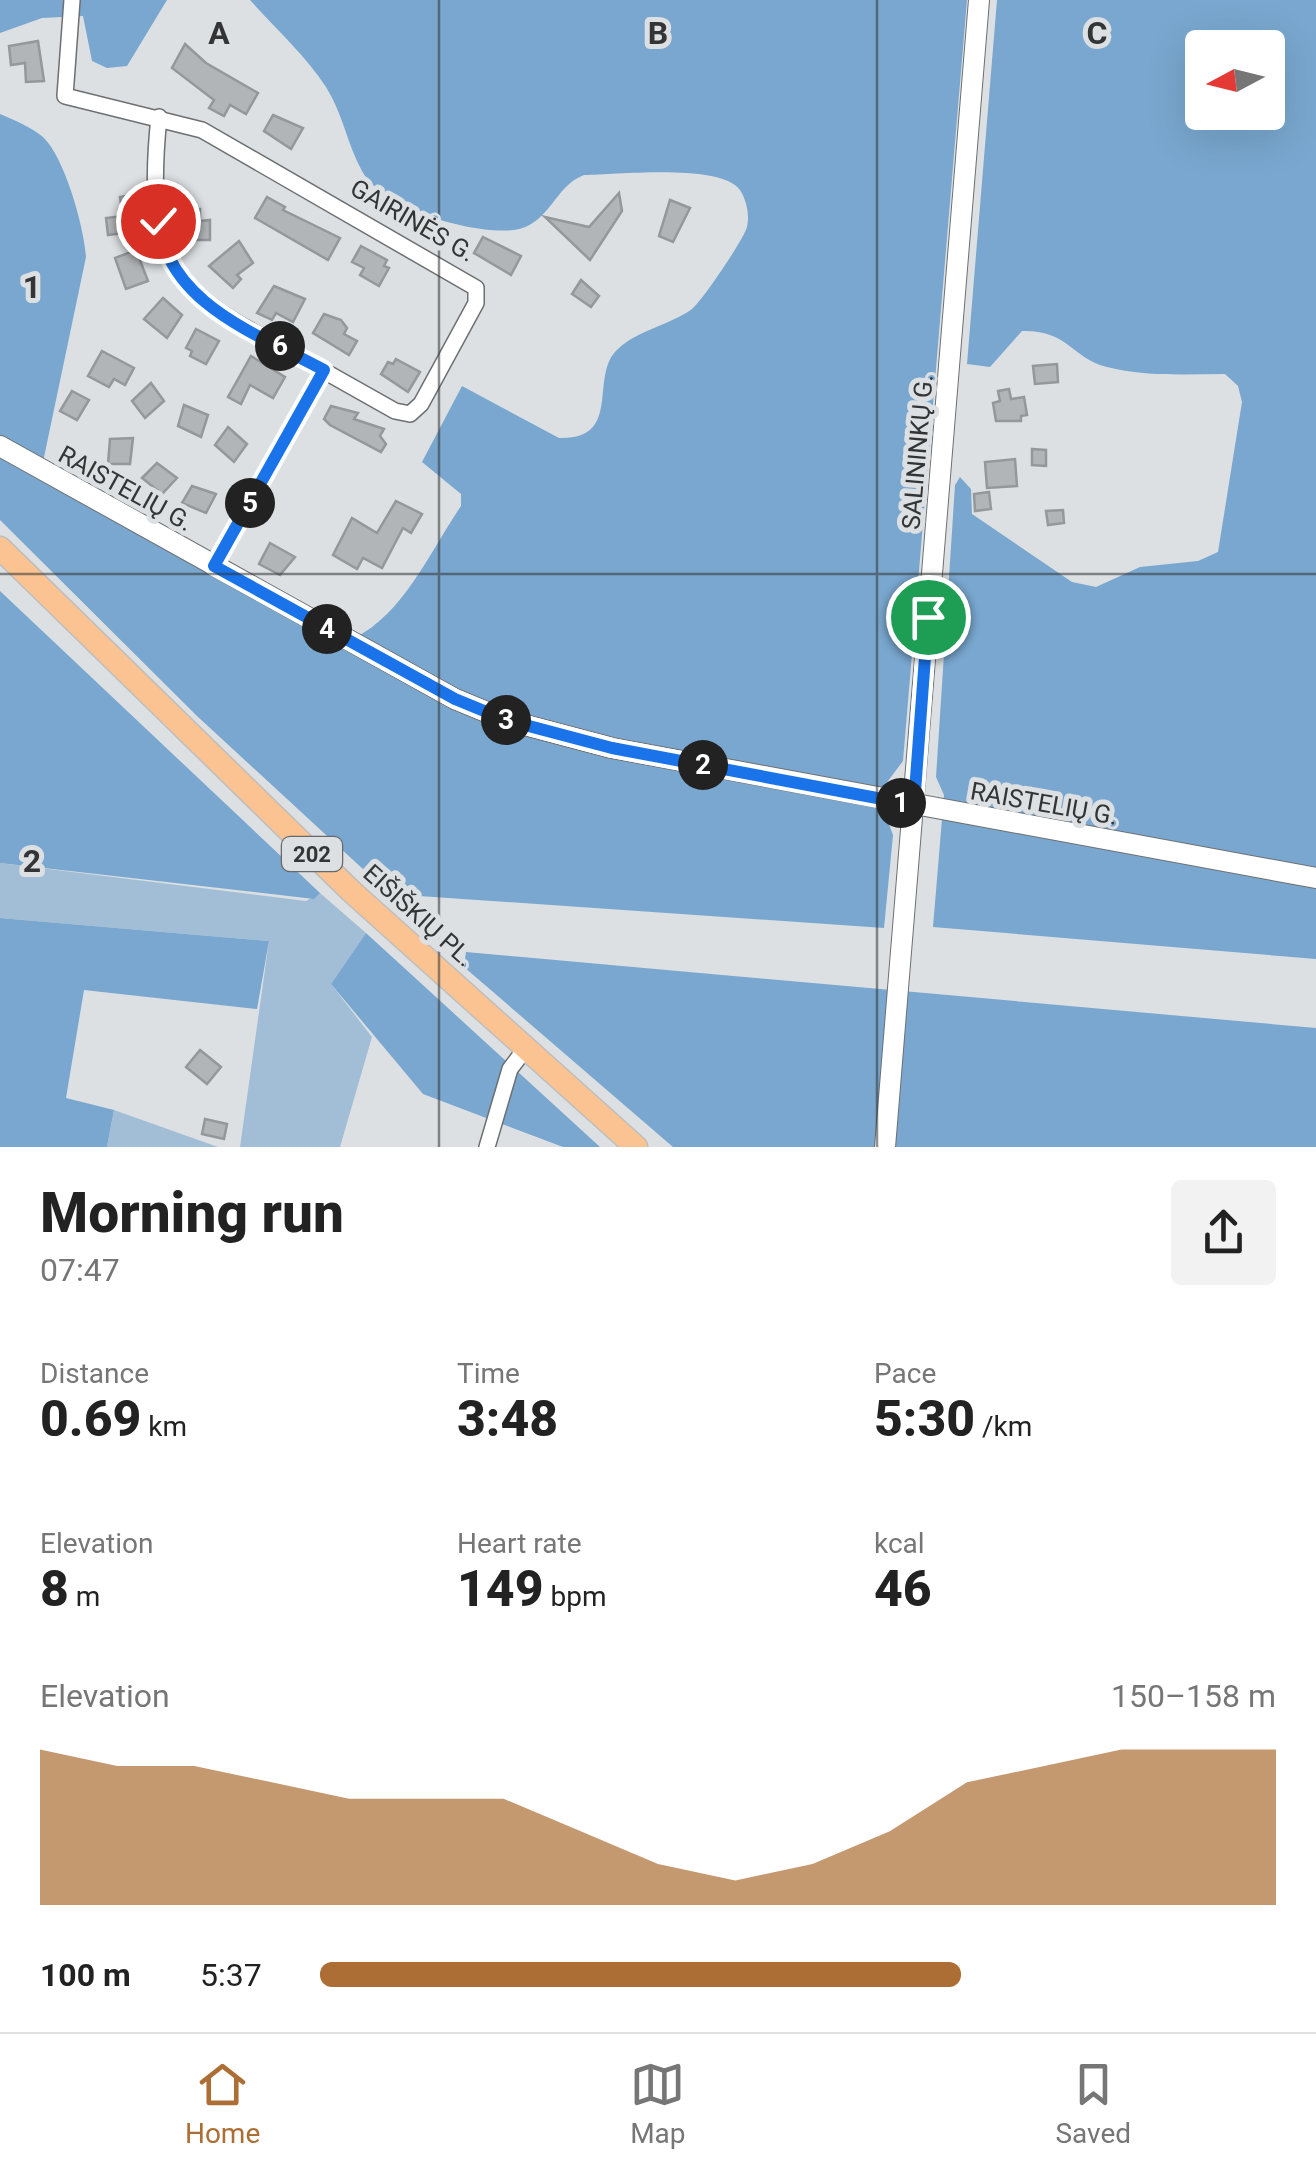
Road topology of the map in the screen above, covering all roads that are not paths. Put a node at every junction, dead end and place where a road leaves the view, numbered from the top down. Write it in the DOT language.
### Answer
graph roads {
  1 [pos="72,0"];
  2 [pos="979,0"];
  3 [pos="159,117"];
  4 [pos="324,370"];
  5 [pos="0,446"];
  6 [pos="0,548"];
  7 [pos="214,566"];
  8 [pos="914,805"];
  9 [pos="1316,878"];
  10 [pos="526,1048"];
  11 [pos="487,1147"];
  12 [pos="636,1147"];
  13 [pos="885,1147"];
  1 -- 3 [label="street, GAIRINĖS G."];
  2 -- 8 [label="main road, SALININKŲ G."];
  3 -- 4 [label="street, GAIRINĖS G."];
  3 -- 4 [label="street, GAIRINĖS G."];
  4 -- 7 [label="street"];
  5 -- 7 [label="main road, RAISTELIŲ G."];
  6 -- 10 [label="main road, EIŠIŠKIŲ PL. / 202"];
  7 -- 8 [label="main road, RAISTELIŲ G."];
  8 -- 9 [label="main road, RAISTELIŲ G."];
  8 -- 13 [label="main road, SALININKŲ G."];
  10 -- 11 [label="street"];
  10 -- 12 [label="main road, EIŠIŠKIŲ PL. / 202"];
}
